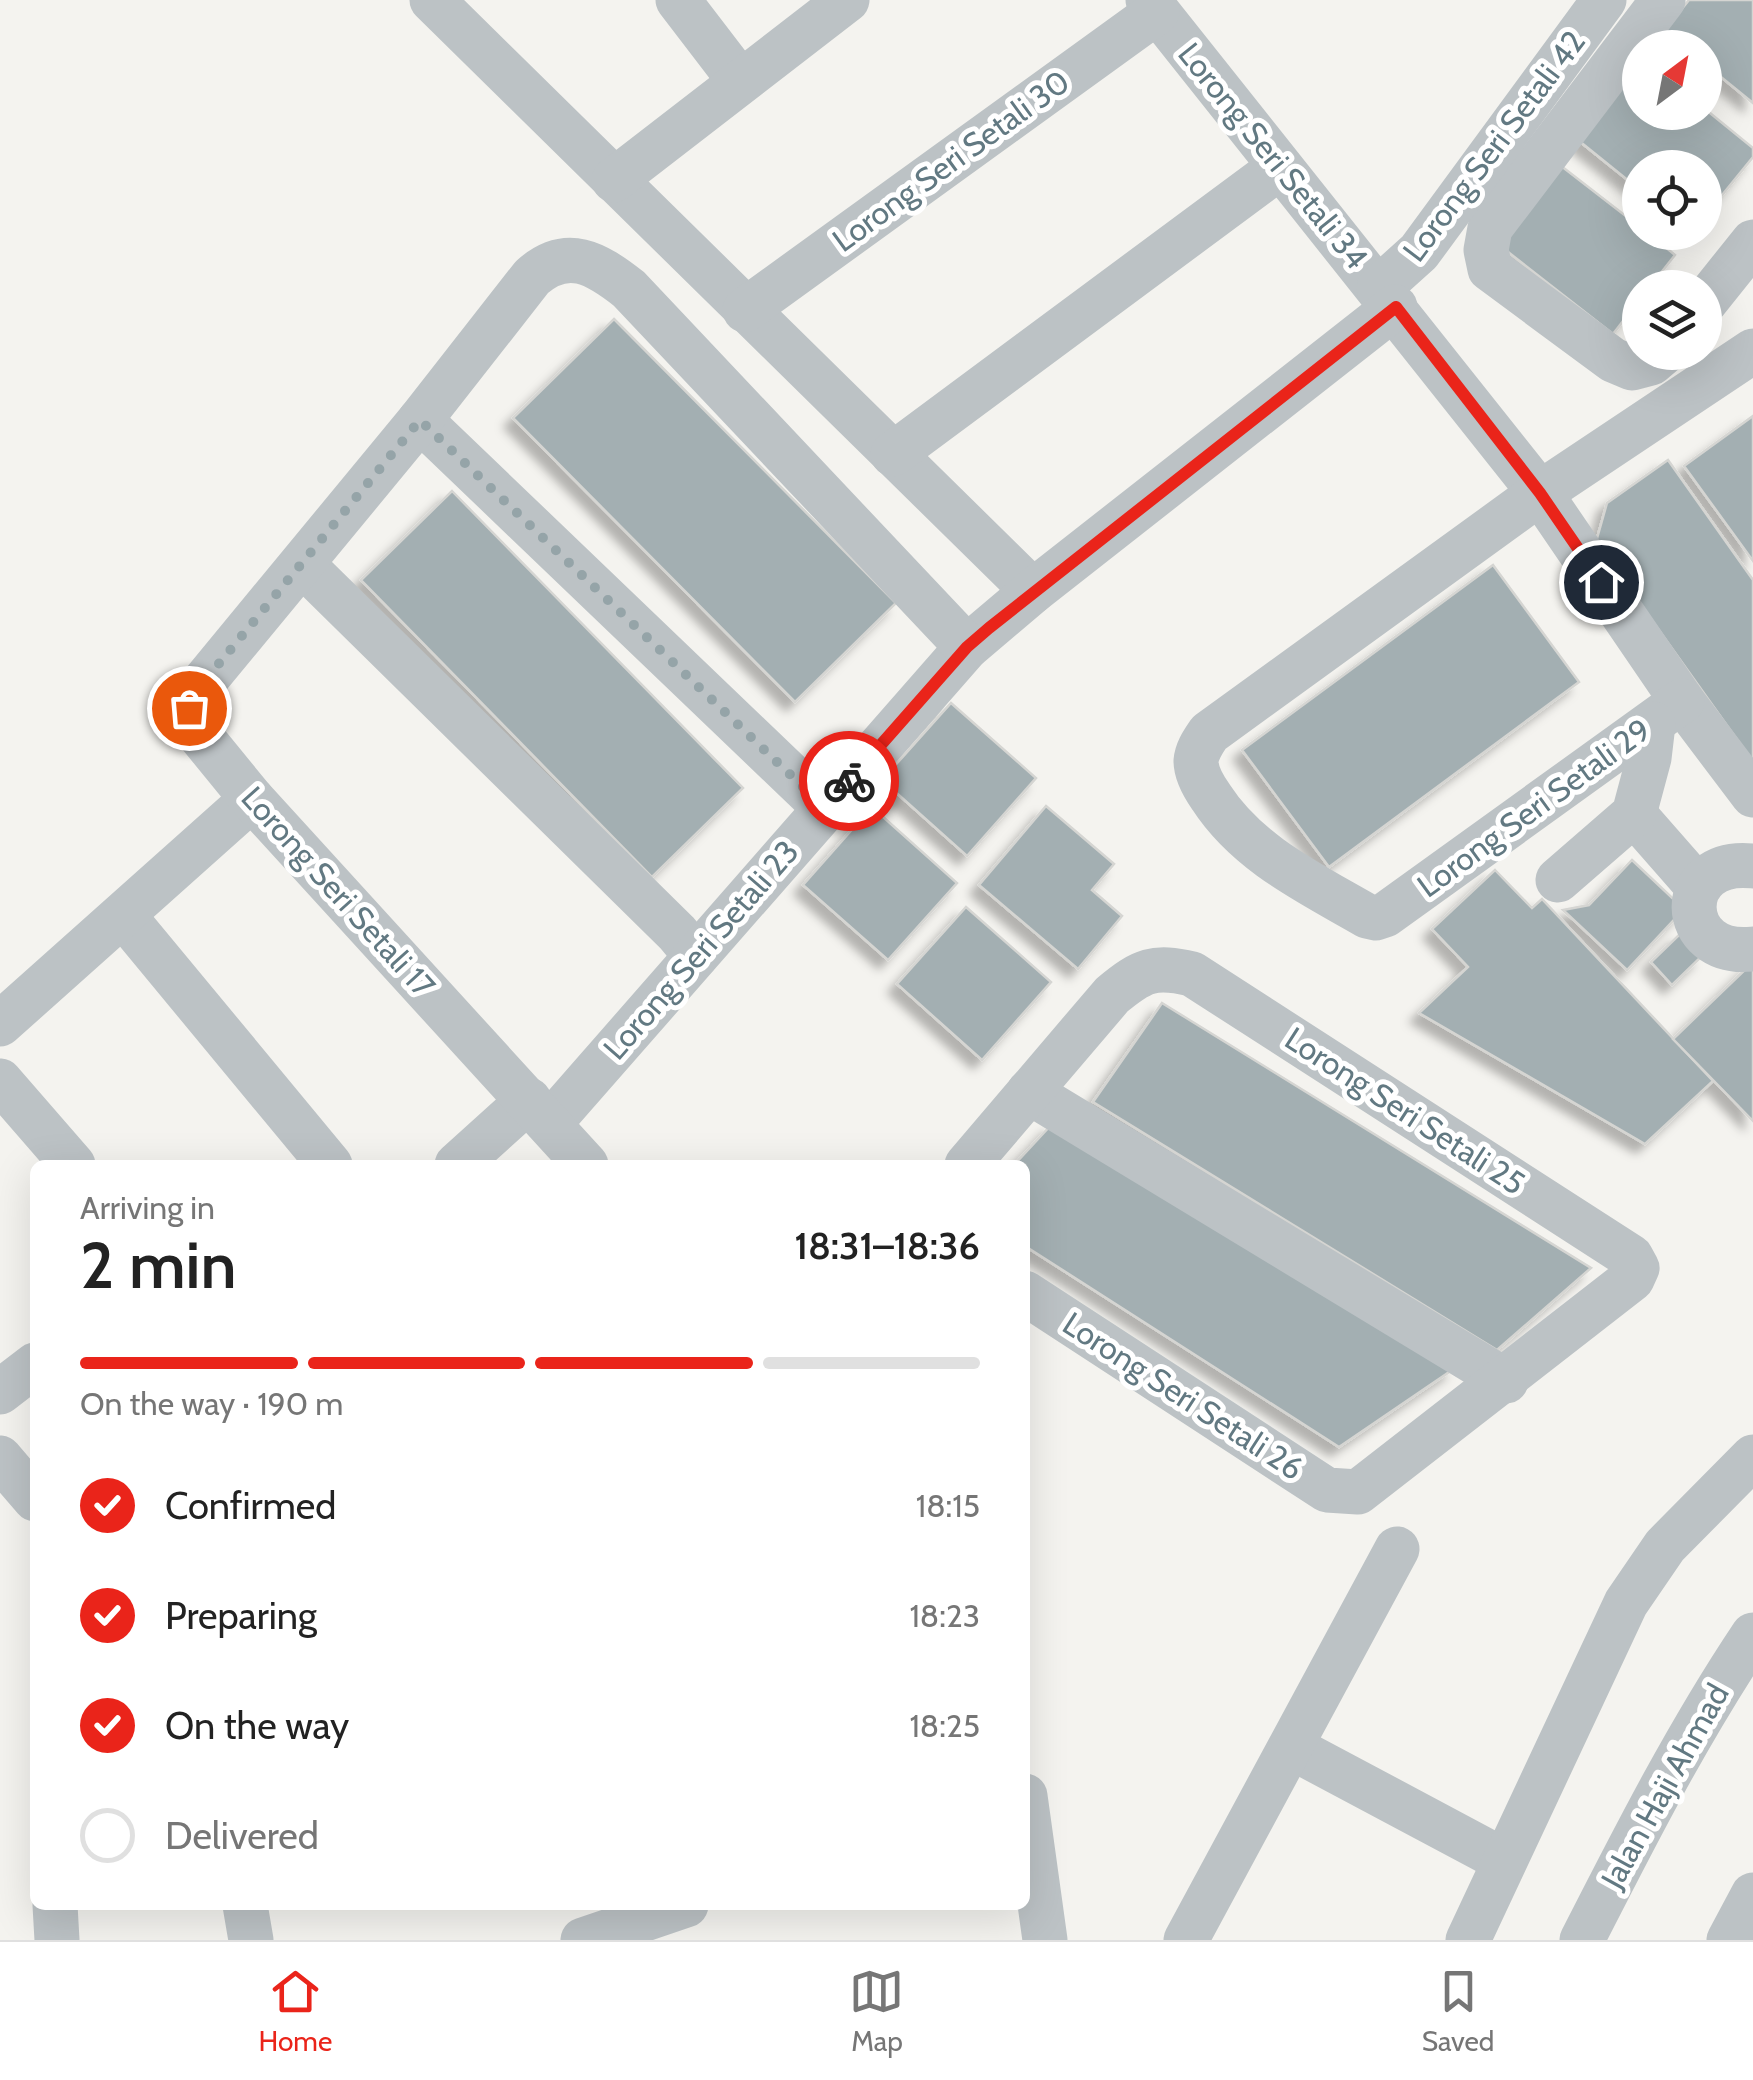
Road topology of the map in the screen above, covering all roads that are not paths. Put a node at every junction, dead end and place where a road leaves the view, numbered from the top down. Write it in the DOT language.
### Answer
graph roads {
  1 [pos="432,0"];
  2 [pos="678,0"];
  3 [pos="847,0"];
  4 [pos="1604,0"];
  5 [pos="1664,0"];
  6 [pos="1153,6"];
  7 [pos="740,81"];
  8 [pos="1280,167"];
  9 [pos="614,180"];
  10 [pos="1753,242"];
  11 [pos="1722,281"];
  12 [pos="1387,297"];
  13 [pos="745,310"];
  14 [pos="1622,364"];
  15 [pos="1747,368"];
  16 [pos="420,420"];
  17 [pos="893,454"];
  18 [pos="1540,493"];
  19 [pos="302,564"];
  20 [pos="1033,591"];
  21 [pos="967,647"];
  22 [pos="1667,712"];
  23 [pos="1753,795"];
  24 [pos="252,799"];
  25 [pos="825,808"];
  26 [pos="1634,814"];
  27 [pos="1753,866"];
  28 [pos="1558,880"];
  29 [pos="1698,887"];
  30 [pos="122,915"];
  31 [pos="1753,949"];
  32 [pos="696,956"];
  33 [pos="0,1024"];
  34 [pos="0,1081"];
  35 [pos="1029,1092"];
  36 [pos="539,1112"];
  37 [pos="68,1160"];
  38 [pos="326,1160"];
  39 [pos="466,1160"];
  40 [pos="582,1160"];
  41 [pos="971,1160"];
  42 [pos="1030,1296"];
  43 [pos="1506,1381"];
  44 [pos="1753,1457"];
  45 [pos="0,1458"];
  46 [pos="30,1494"];
  47 [pos="1397,1549"];
  48 [pos="1753,1635"];
  49 [pos="1290,1747"];
  50 [pos="1030,1830"];
  51 [pos="1503,1860"];
  52 [pos="1753,1894"];
  53 [pos="55,1910"];
  54 [pos="246,1910"];
  55 [pos="665,1910"];
  56 [pos="57,1940"];
  57 [pos="251,1940"];
  58 [pos="583,1940"];
  59 [pos="1046,1940"];
  60 [pos="1186,1940"];
  61 [pos="1468,1940"];
  62 [pos="1582,1940"];
  63 [pos="1728,1940"];
  1 -- 9 [label="street"];
  2 -- 7 [label="street"];
  3 -- 7 [label="street"];
  4 -- 12 [label="street, Lorong Seri Setali 42"];
  5 -- 14 [label="street"];
  6 -- 8 [label="street, Lorong Seri Setali 34"];
  6 -- 13 [label="street, Lorong Seri Setali 30"];
  7 -- 9 [label="street"];
  8 -- 12 [label="street, Lorong Seri Setali 34"];
  8 -- 17 [label="street"];
  9 -- 13 [label="street"];
  10 -- 11 [label="street"];
  12 -- 18 [label="street, Lorong Seri Setali 34"];
  12 -- 20 [label="street, Lorong Seri Setali 23"];
  13 -- 17 [label="street"];
  15 -- 18 [label="street"];
  16 -- 19 [label="street, Lorong Seri Setali 17"];
  16 -- 21 [label="street, Lorong Seri Setali 17"];
  16 -- 25 [label="street"];
  17 -- 20 [label="street"];
  18 -- 22 [label="street, Lorong Seri Setali 34"];
  18 -- 22 [label="street, Lorong Seri Setali 29"];
  19 -- 24 [label="street, Lorong Seri Setali 17"];
  19 -- 32 [label="street"];
  20 -- 21 [label="street, Lorong Seri Setali 23"];
  21 -- 25 [label="street, Lorong Seri Setali 23"];
  22 -- 23 [label="street, Lorong Seri Setali 34"];
  22 -- 26 [label="street"];
  24 -- 30 [label="street"];
  24 -- 36 [label="street, Lorong Seri Setali 17"];
  25 -- 32 [label="street, Lorong Seri Setali 23"];
  26 -- 28 [label="street"];
  26 -- 29 [label="street"];
  27 -- 29 [label="street"];
  29 -- 31 [label="street"];
  30 -- 33 [label="street"];
  30 -- 38 [label="street"];
  32 -- 36 [label="street, Lorong Seri Setali 23"];
  34 -- 37 [label="street"];
  35 -- 41 [label="street"];
  35 -- 43 [label="street"];
  35 -- 43 [label="street, Lorong Seri Setali 25"];
  36 -- 39 [label="street, Lorong Seri Setali 23"];
  36 -- 40 [label="street, Lorong Seri Setali 17"];
  42 -- 43 [label="street, Lorong Seri Setali 26"];
  44 -- 51 [label="street"];
  45 -- 46 [label="street"];
  47 -- 49 [label="street"];
  48 -- 62 [label="street, Jalan Haji Ahmad"];
  49 -- 51 [label="street"];
  49 -- 60 [label="street"];
  50 -- 59 [label="street"];
  51 -- 61 [label="street"];
  52 -- 63 [label="street"];
  53 -- 56 [label="street"];
  54 -- 57 [label="street"];
  55 -- 58 [label="street"];
}
